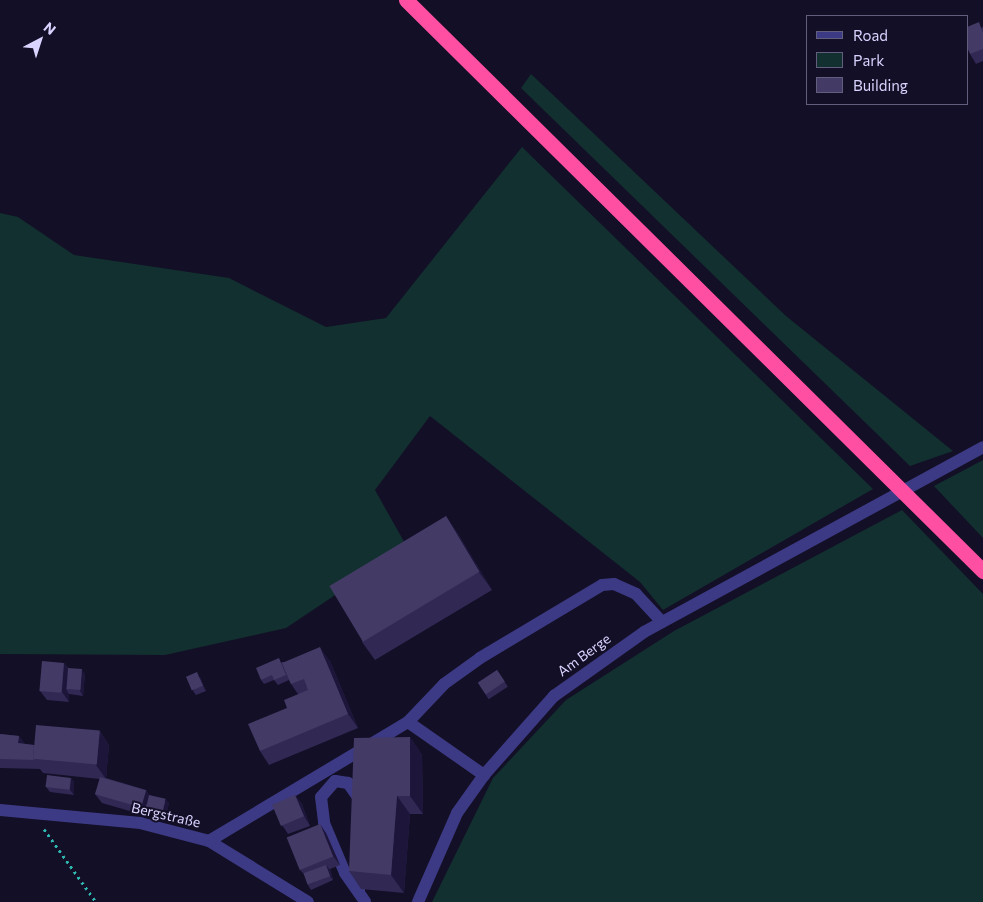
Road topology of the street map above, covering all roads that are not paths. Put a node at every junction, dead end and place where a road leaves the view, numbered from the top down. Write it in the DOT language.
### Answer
graph roads {
  1 [pos="406,0"];
  2 [pos="983,447"];
  3 [pos="983,571"];
  4 [pos="662,622"];
  5 [pos="408,722"];
  6 [pos="325,770"];
  7 [pos="484,775"];
  8 [pos="334,782"];
  9 [pos="0,810"];
  10 [pos="361,812"];
  11 [pos="209,841"];
  12 [pos="361,855"];
  13 [pos="362,896"];
  14 [pos="308,902"];
  15 [pos="418,902"];
  1 -- 3 [label="highway"];
  2 -- 4 [label="street, Am Berge"];
  4 -- 5 [label="street"];
  4 -- 7 [label="street, Am Berge"];
  5 -- 6 [label="street"];
  5 -- 7 [label="street"];
  6 -- 8 [label="street"];
  6 -- 11 [label="street"];
  7 -- 15 [label="street, Am Berge"];
  8 -- 10 [label="street"];
  8 -- 13 [label="street"];
  9 -- 11 [label="street, Bergstraße"];
  11 -- 14 [label="street, Bergstraße"];
  12 -- 13 [label="street"];
}
